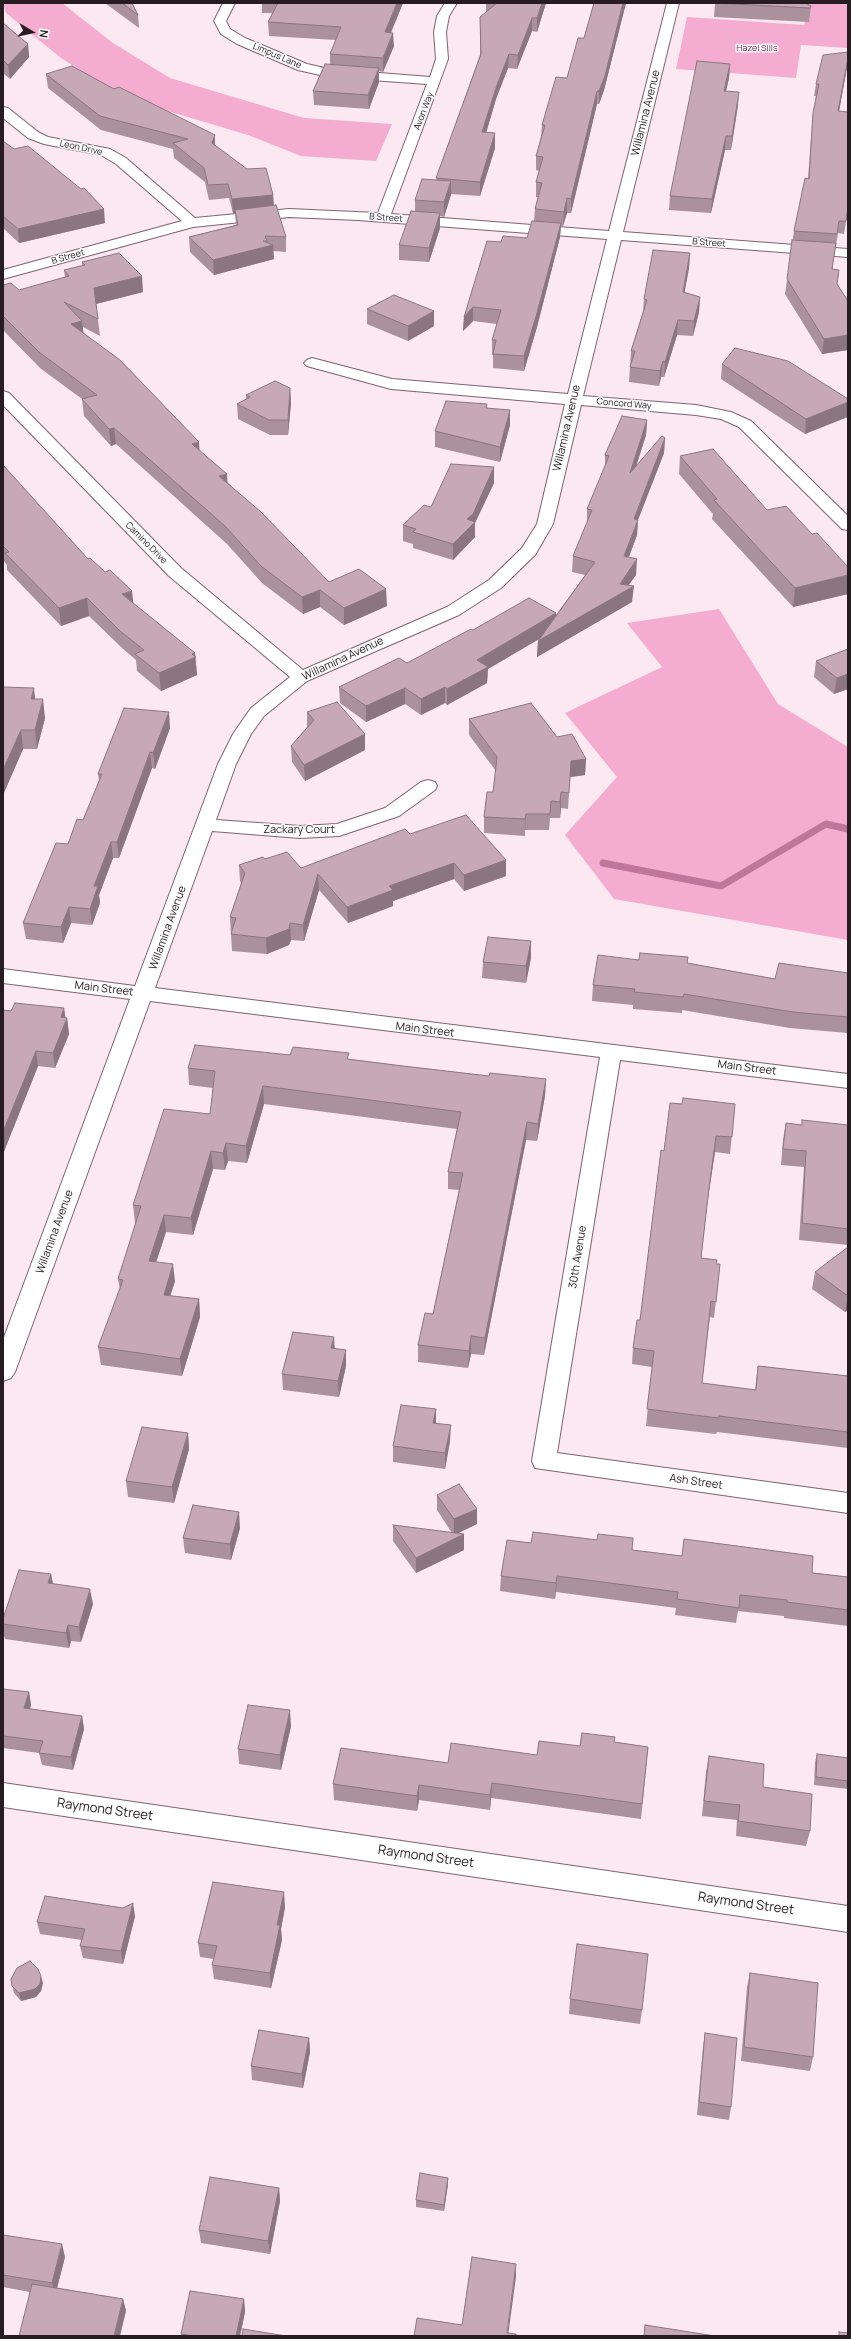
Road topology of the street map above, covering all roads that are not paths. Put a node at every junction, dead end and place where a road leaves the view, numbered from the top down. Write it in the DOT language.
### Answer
graph roads {
  1 [pos="229,3"];
  2 [pos="451,3"];
  3 [pos="673,3"];
  4 [pos="435,81"];
  5 [pos="3,111"];
  6 [pos="383,218"];
  7 [pos="192,223"];
  8 [pos="615,236"];
  9 [pos="848,253"];
  10 [pos="3,275"];
  11 [pos="312,363"];
  12 [pos="3,396"];
  13 [pos="574,400"];
  14 [pos="848,525"];
  15 [pos="301,677"];
  16 [pos="428,786"];
  17 [pos="206,825"];
  18 [pos="3,976"];
  19 [pos="143,994"];
  20 [pos="611,1052"];
  21 [pos="848,1081"];
  22 [pos="3,1372"];
  23 [pos="544,1461"];
  24 [pos="848,1503"];
  25 [pos="3,1795"];
  26 [pos="848,1919"];
  1 -- 4 [label="street, Limpus Lane"];
  2 -- 4 [label="street, Avon Way"];
  3 -- 8 [label="street, Willamina Avenue"];
  4 -- 6 [label="street, Avon Way"];
  5 -- 7 [label="street, Leon Drive"];
  6 -- 7 [label="street, B Street"];
  6 -- 8 [label="street, B Street"];
  7 -- 10 [label="street, B Street"];
  8 -- 9 [label="street, B Street"];
  8 -- 13 [label="street, Willamina Avenue"];
  11 -- 13 [label="street, Concord Way"];
  12 -- 15 [label="street, Camino Drive"];
  13 -- 14 [label="street, Concord Way"];
  13 -- 15 [label="street, Willamina Avenue"];
  15 -- 17 [label="street, Willamina Avenue"];
  16 -- 17 [label="street, Zackary Court"];
  17 -- 19 [label="street, Willamina Avenue"];
  18 -- 19 [label="street, Main Street"];
  19 -- 20 [label="street, Main Street"];
  19 -- 22 [label="street, Willamina Avenue"];
  20 -- 21 [label="street, Main Street"];
  20 -- 23 [label="street, 30th Avenue"];
  23 -- 24 [label="street, Ash Street"];
  25 -- 26 [label="street, Raymond Street"];
}
